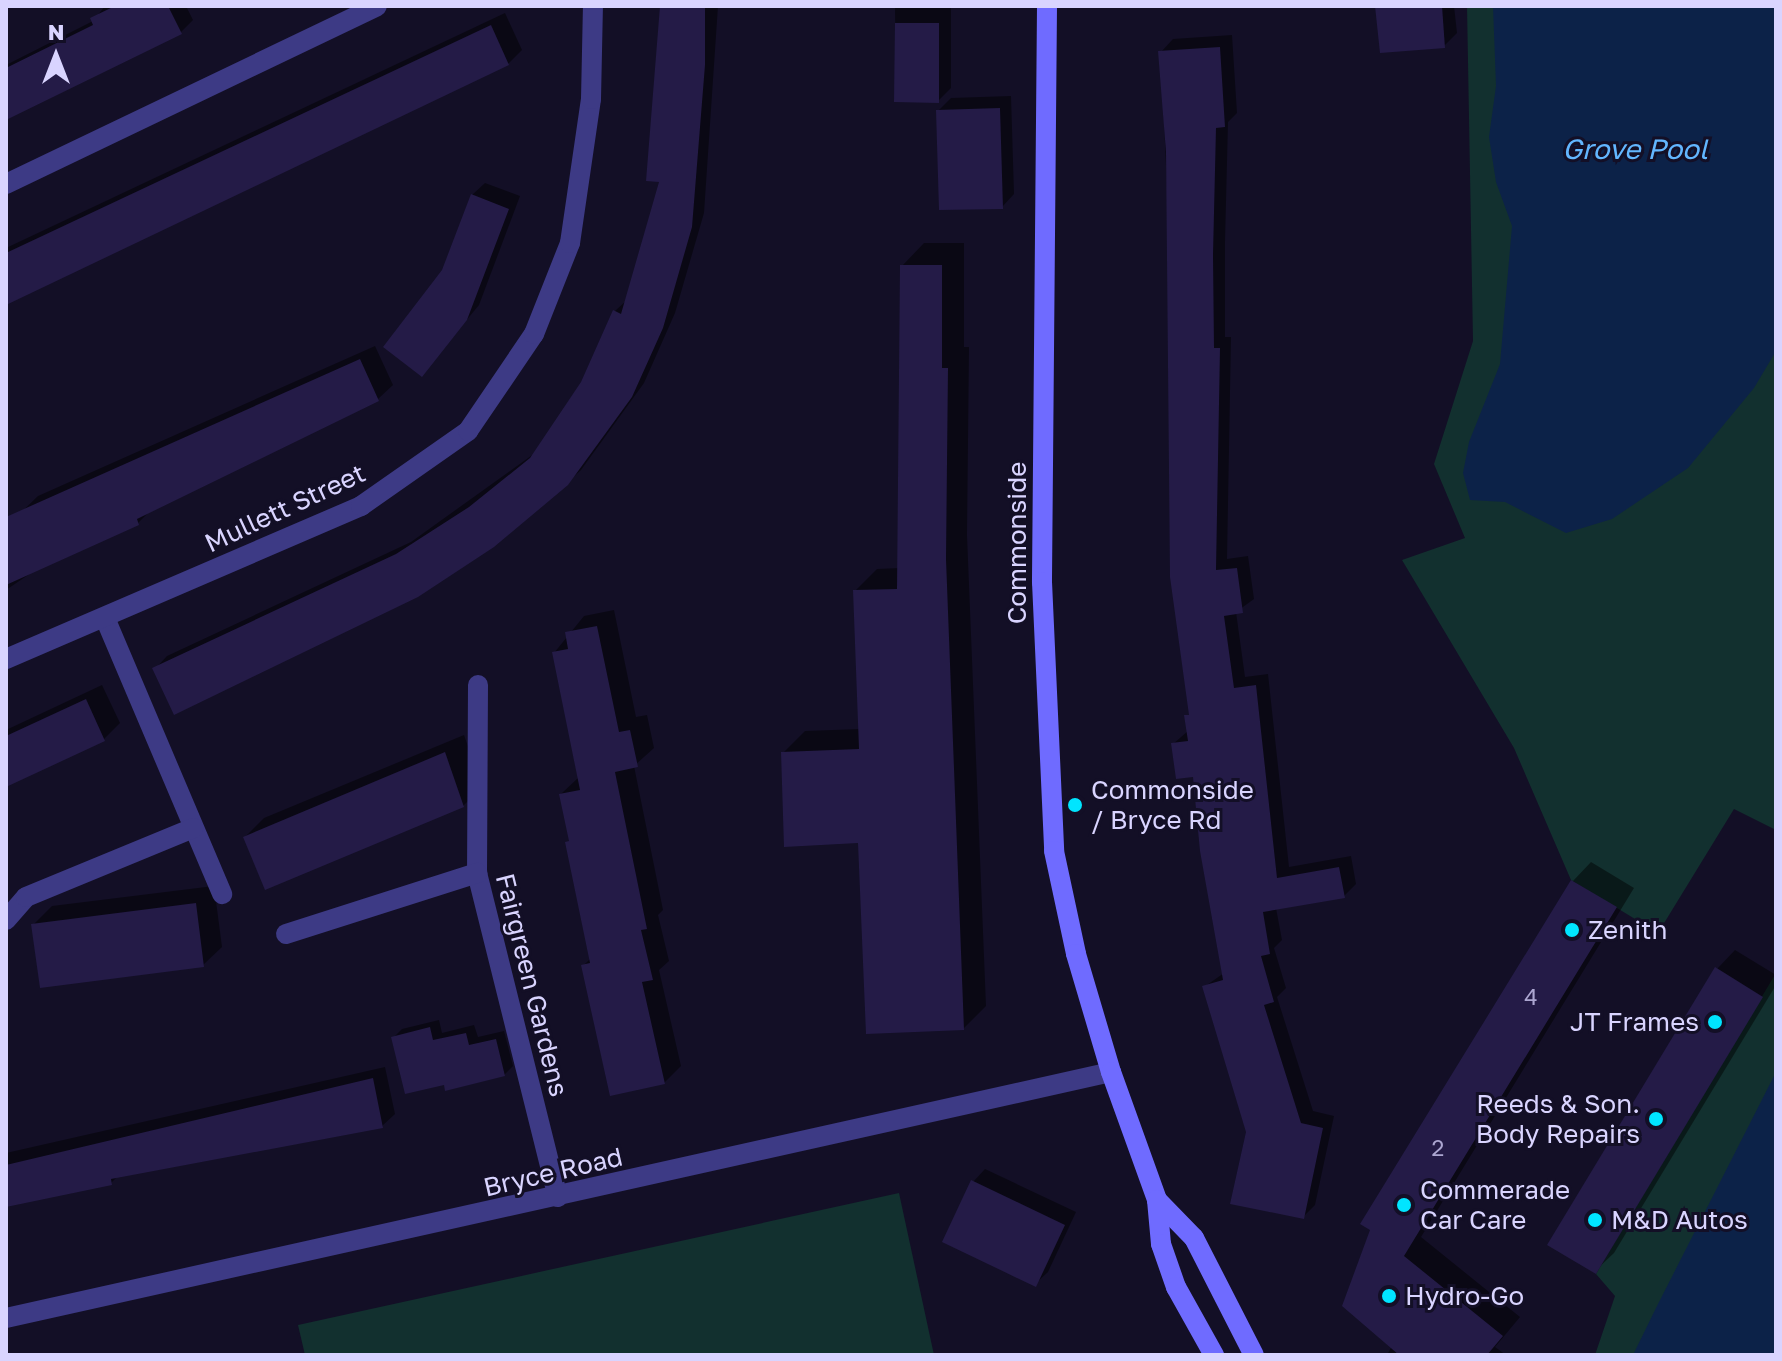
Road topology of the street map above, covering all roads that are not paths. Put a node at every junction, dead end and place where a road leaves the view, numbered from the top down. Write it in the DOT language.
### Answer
graph roads {
  1 [pos="377,6"];
  2 [pos="593,6"];
  3 [pos="1047,6"];
  4 [pos="6,184"];
  5 [pos="105,618"];
  6 [pos="6,659"];
  7 [pos="478,685"];
  8 [pos="193,828"];
  9 [pos="477,873"];
  10 [pos="222,894"];
  11 [pos="6,920"];
  12 [pos="286,934"];
  13 [pos="1111,1072"];
  14 [pos="558,1197"];
  15 [pos="1157,1200"];
  16 [pos="6,1318"];
  17 [pos="1214,1355"];
  18 [pos="1254,1355"];
  1 -- 4 [label="street"];
  2 -- 5 [label="street, Mullett Street"];
  3 -- 13 [label="main road, Commonside"];
  5 -- 6 [label="street, Mullett Street"];
  5 -- 8 [label="street"];
  7 -- 9 [label="street, Fairgreen Gardens"];
  8 -- 10 [label="street"];
  8 -- 11 [label="street"];
  9 -- 12 [label="street"];
  9 -- 14 [label="street, Fairgreen Gardens"];
  13 -- 14 [label="street, Bryce Road"];
  13 -- 15 [label="main road, Commonside"];
  14 -- 16 [label="street, Bryce Road"];
  15 -- 17 [label="main road"];
  15 -- 18 [label="main road"];
}
